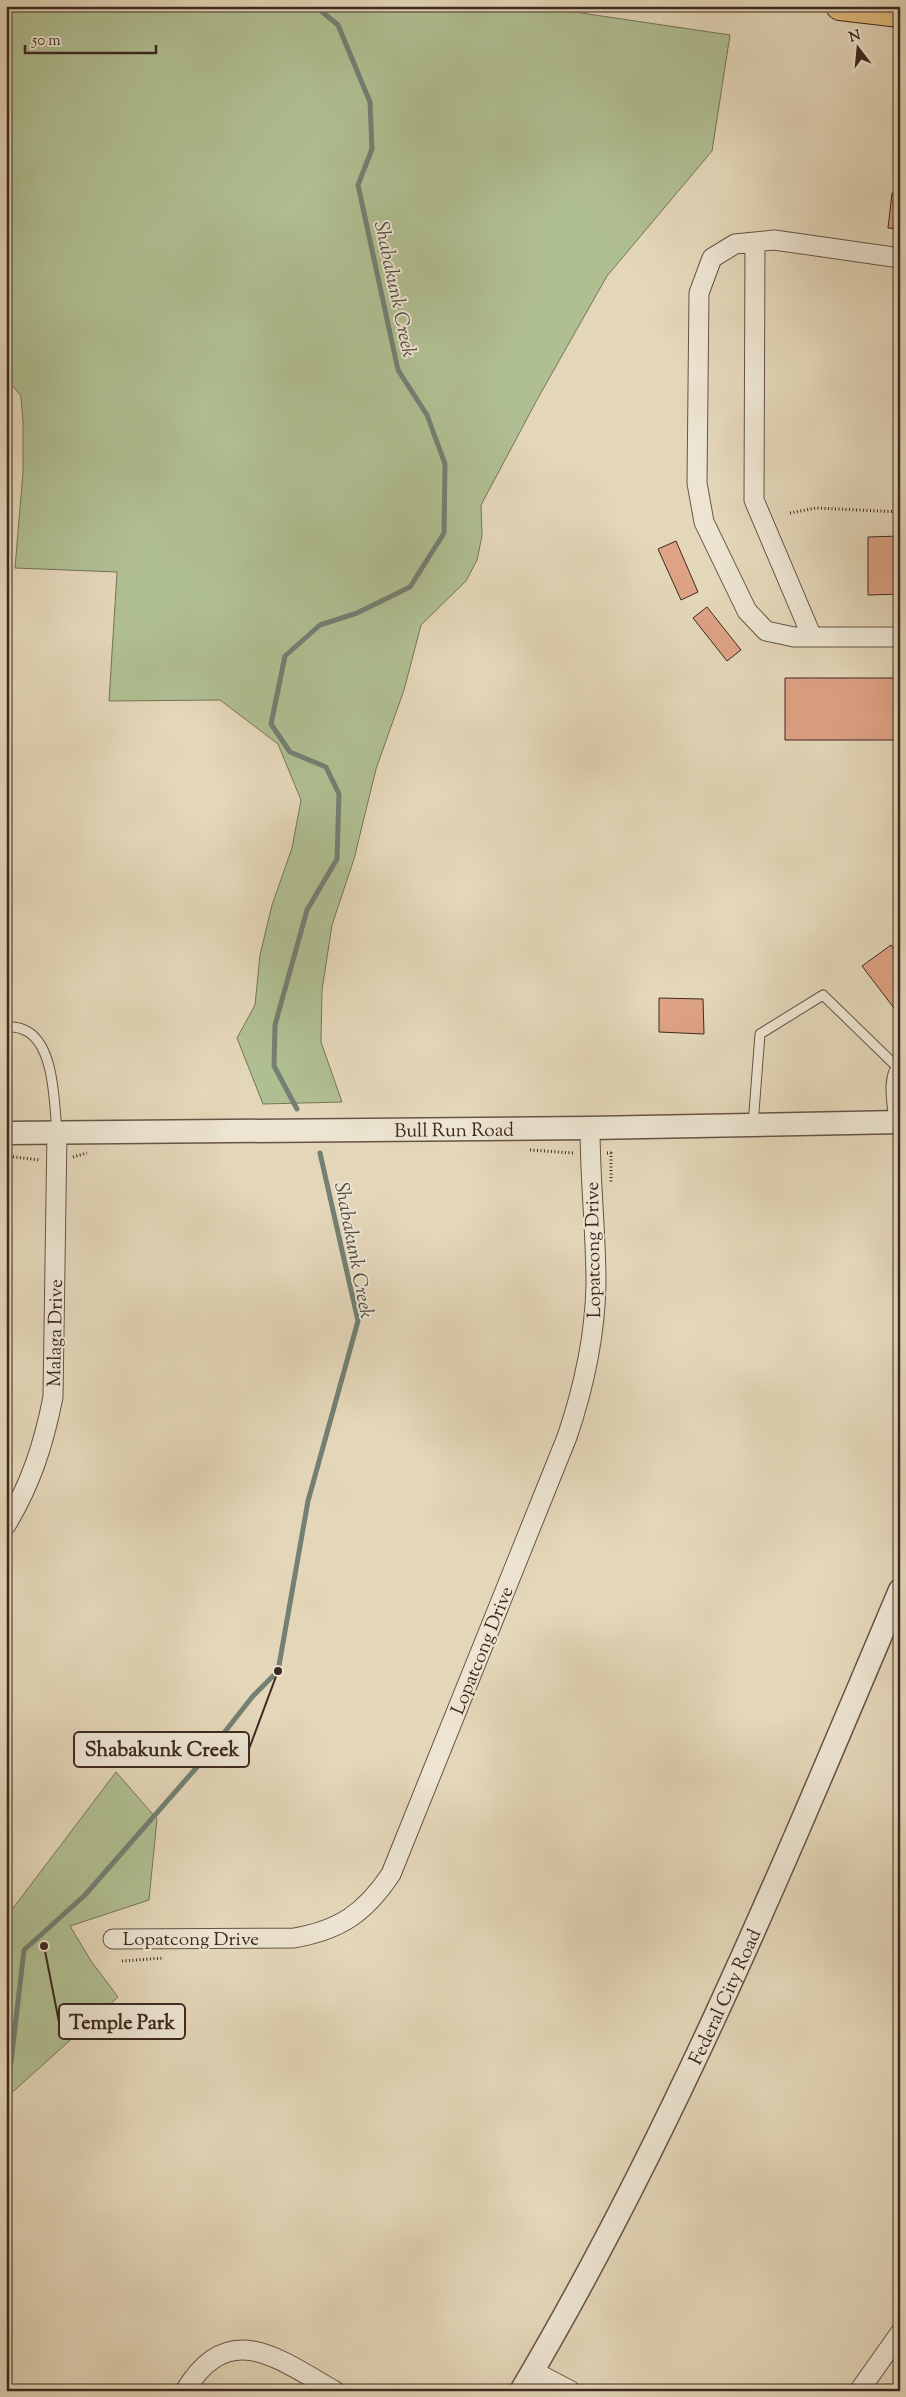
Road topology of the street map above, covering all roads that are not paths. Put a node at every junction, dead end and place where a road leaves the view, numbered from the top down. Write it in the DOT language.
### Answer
graph roads {
  1 [pos="840,6"];
  2 [pos="900,13"];
  3 [pos="755,242"];
  4 [pos="900,258"];
  5 [pos="812,637"];
  6 [pos="900,637"];
  7 [pos="6,1026"];
  8 [pos="898,1065"];
  9 [pos="897,1122"];
  10 [pos="752,1126"];
  11 [pos="590,1128"];
  12 [pos="57,1132"];
  13 [pos="6,1133"];
  14 [pos="6,1524"];
  15 [pos="900,1590"];
  16 [pos="113,1938"];
  17 [pos="900,2333"];
  18 [pos="533,2371"];
  19 [pos="185,2391"];
  20 [pos="335,2391"];
  21 [pos="521,2391"];
  22 [pos="571,2391"];
  23 [pos="860,2391"];
  1 -- 2 [label="highway"];
  3 -- 4 [label="street"];
  3 -- 5 [label="street"];
  3 -- 5 [label="street"];
  5 -- 6 [label="street"];
  7 -- 12 [label="lane"];
  8 -- 9 [label="lane"];
  8 -- 10 [label="lane"];
  9 -- 10 [label="street, Bull Run Road"];
  10 -- 11 [label="street, Bull Run Road"];
  11 -- 12 [label="street, Bull Run Road"];
  11 -- 16 [label="street, Lopatcong Drive"];
  12 -- 13 [label="street, Bull Run Road"];
  12 -- 14 [label="street, Malaga Drive"];
  15 -- 18 [label="street, Federal City Road"];
  17 -- 23 [label="street"];
  18 -- 21 [label="street, Federal City Road"];
  18 -- 22 [label="street"];
  19 -- 20 [label="street"];
}
